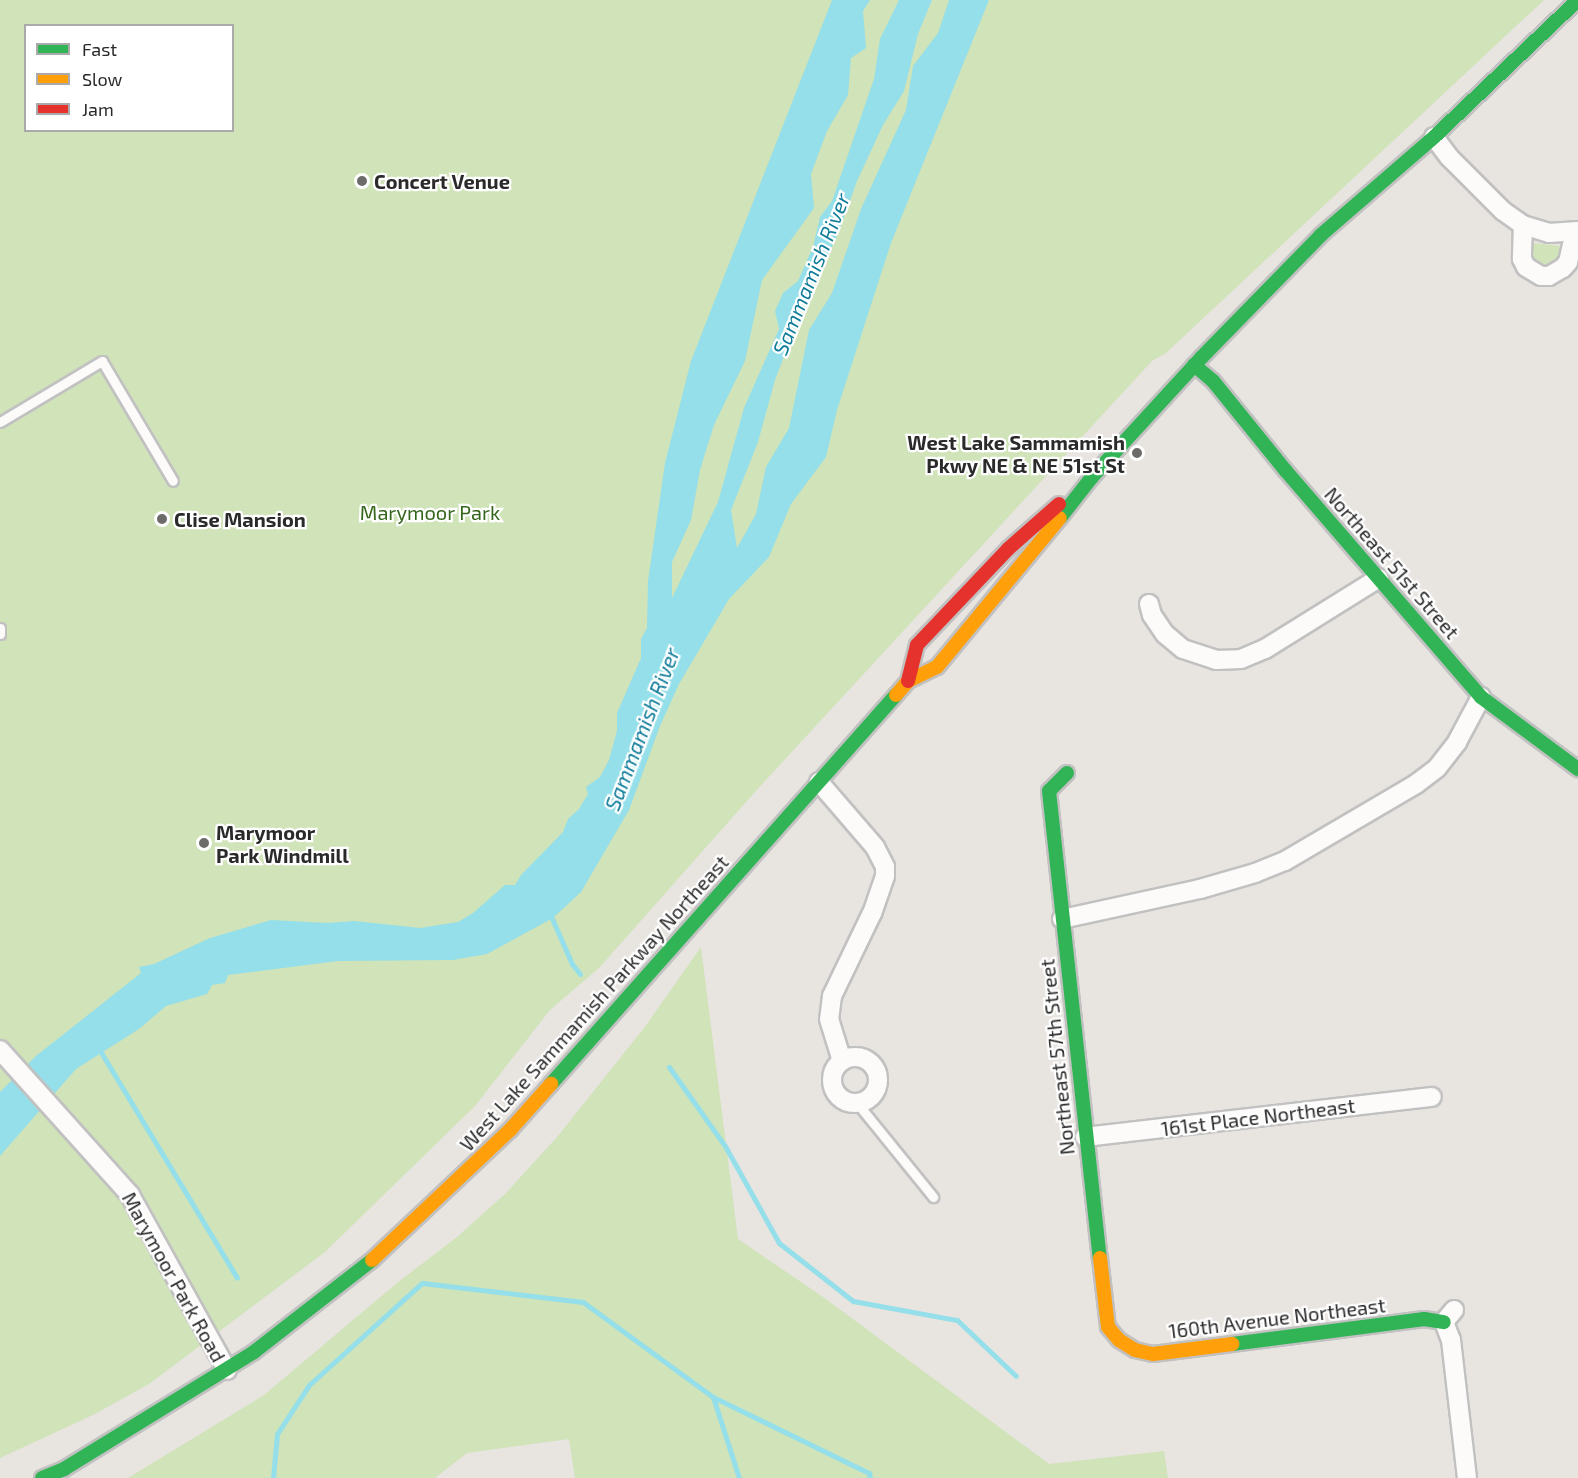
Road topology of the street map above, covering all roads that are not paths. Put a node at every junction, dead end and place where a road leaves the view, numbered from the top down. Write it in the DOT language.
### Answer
graph roads {
  1 [pos="1578,0"];
  2 [pos="1434,137"];
  3 [pos="1523,225"];
  4 [pos="1576,232"];
  5 [pos="1194,365"];
  6 [pos="0,422"];
  7 [pos="1092,477"];
  8 [pos="173,481"];
  9 [pos="1378,578"];
  10 [pos="1149,604"];
  11 [pos="0,628"];
  12 [pos="0,634"];
  13 [pos="908,681"];
  14 [pos="1481,697"];
  15 [pos="1578,769"];
  16 [pos="1067,773"];
  17 [pos="819,782"];
  18 [pos="1062,919"];
  19 [pos="3,1053"];
  20 [pos="842,1061"];
  21 [pos="1432,1097"];
  22 [pos="857,1103"];
  23 [pos="1084,1137"];
  24 [pos="933,1197"];
  25 [pos="1449,1316"];
  26 [pos="1119,1340"];
  27 [pos="227,1370"];
  28 [pos="42,1478"];
  29 [pos="1467,1478"];
  1 -- 2 [label="main road, West Lake Sammamish Parkway Northeast"];
  2 -- 3 [label="street"];
  2 -- 5 [label="main road, West Lake Sammamish Parkway Northeast"];
  3 -- 4 [label="street"];
  3 -- 4 [label="street"];
  5 -- 7 [label="main road, West Lake Sammamish Parkway Northeast"];
  5 -- 9 [label="main road, Northeast 51st Street"];
  6 -- 8 [label="lane"];
  7 -- 13 [label="main road, West Lake Sammamish Parkway Northeast"];
  7 -- 13 [label="main road, West Lake Sammamish Parkway Northeast"];
  9 -- 10 [label="street"];
  9 -- 14 [label="main road, Northeast 51st Street"];
  11 -- 12 [label="lane"];
  13 -- 17 [label="main road, West Lake Sammamish Parkway Northeast"];
  14 -- 15 [label="main road, Northeast 51st Street"];
  14 -- 18 [label="street"];
  16 -- 18 [label="main road, Northeast 57th Street"];
  17 -- 20 [label="street"];
  17 -- 27 [label="main road, West Lake Sammamish Parkway Northeast"];
  18 -- 23 [label="main road, Northeast 57th Street"];
  19 -- 27 [label="street, Marymoor Park Road"];
  20 -- 22 [label="street"];
  20 -- 22 [label="street"];
  21 -- 23 [label="street, 161st Place Northeast"];
  22 -- 24 [label="lane"];
  23 -- 26 [label="main road, Northeast 57th Street"];
  25 -- 26 [label="main road, 160th Avenue Northeast"];
  25 -- 29 [label="street"];
  27 -- 28 [label="main road, West Lake Sammamish Parkway Northeast"];
}
